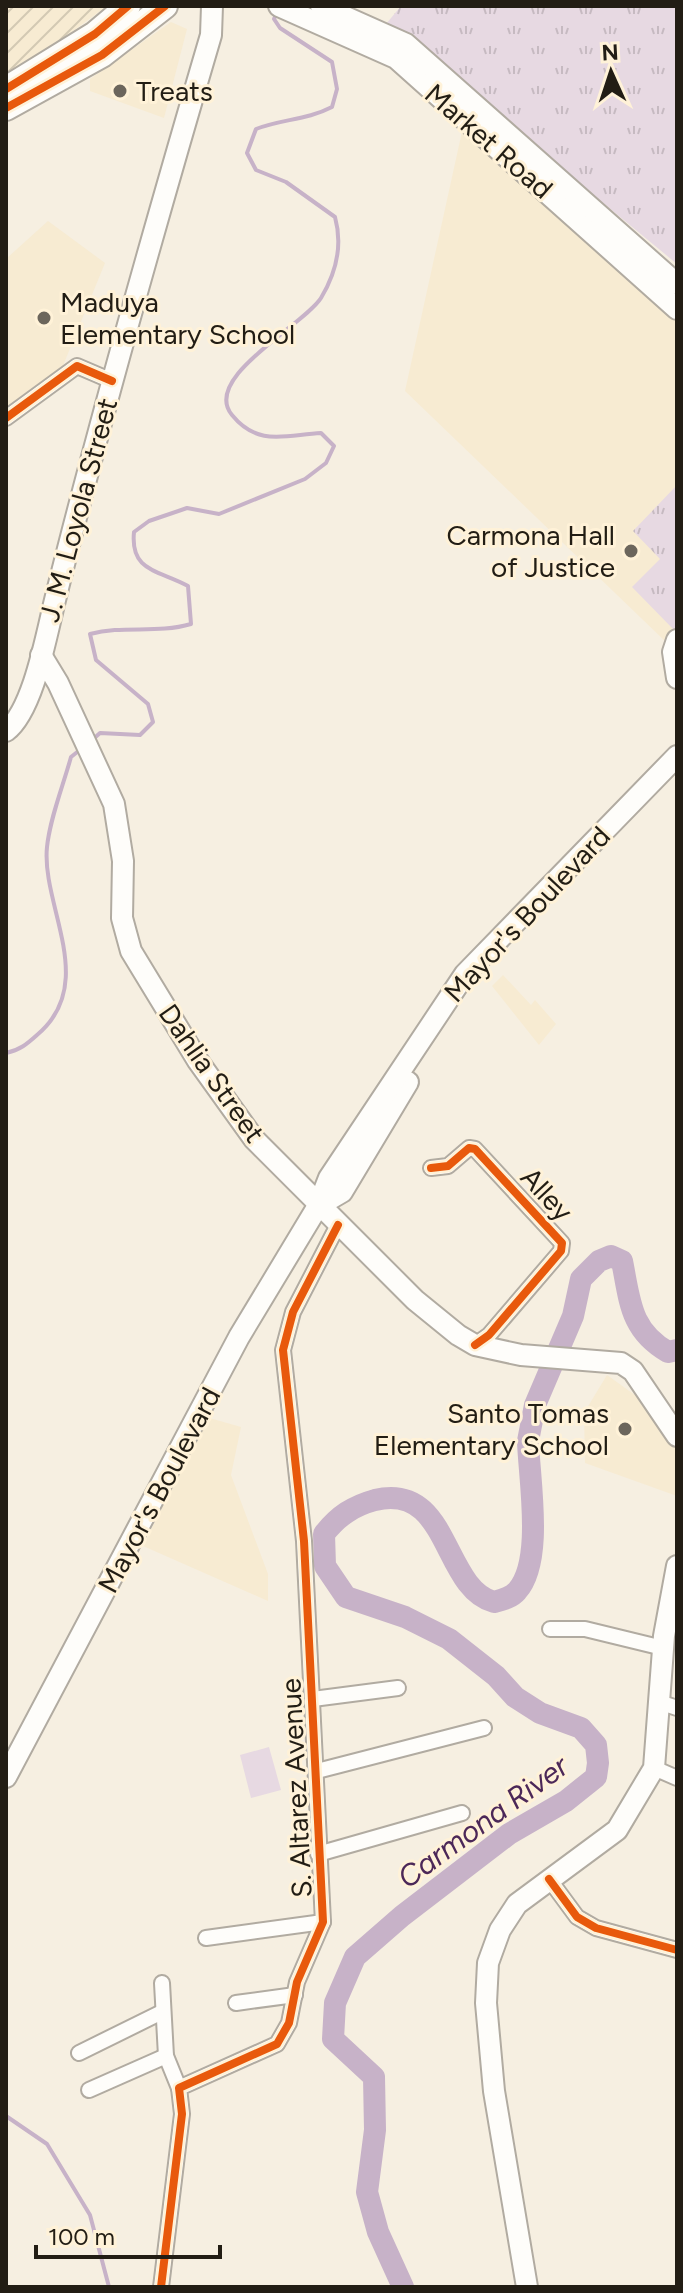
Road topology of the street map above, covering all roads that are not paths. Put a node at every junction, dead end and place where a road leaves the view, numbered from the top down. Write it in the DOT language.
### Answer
graph roads {
  1 [pos="128,6"];
  2 [pos="165,6"];
  3 [pos="212,6"];
  4 [pos="279,6"];
  5 [pos="320,11"];
  6 [pos="6,89"];
  7 [pos="6,108"];
  8 [pos="677,284"];
  9 [pos="677,309"];
  10 [pos="112,381"];
  11 [pos="6,418"];
  12 [pos="677,640"];
  13 [pos="41,655"];
  14 [pos="677,678"];
  15 [pos="6,731"];
  16 [pos="677,756"];
  17 [pos="677,775"];
  18 [pos="431,1168"];
  19 [pos="318,1206"];
  20 [pos="338,1225"];
  21 [pos="475,1345"];
  22 [pos="677,1436"];
  23 [pos="677,1566"];
  24 [pos="550,1629"];
  25 [pos="663,1648"];
  26 [pos="398,1688"];
  27 [pos="313,1699"];
  28 [pos="668,1705"];
  29 [pos="484,1728"];
  30 [pos="654,1768"];
  31 [pos="317,1771"];
  32 [pos="6,1777"];
  33 [pos="677,1778"];
  34 [pos="462,1813"];
  35 [pos="318,1854"];
  36 [pos="549,1879"];
  37 [pos="323,1922"];
  38 [pos="206,1938"];
  39 [pos="677,1950"];
  40 [pos="162,1983"];
  41 [pos="295,1995"];
  42 [pos="236,2003"];
  43 [pos="162,2012"];
  44 [pos="79,2053"];
  45 [pos="166,2056"];
  46 [pos="179,2088"];
  47 [pos="89,2090"];
  48 [pos="161,2287"];
  49 [pos="527,2287"];
  1 -- 6 [label="highway"];
  2 -- 7 [label="highway"];
  3 -- 10 [label="main road, J. M. Loyola Street"];
  4 -- 5 [label="main road, Market Road"];
  5 -- 8 [label="main road, Market Road"];
  5 -- 9 [label="main road, Market Road"];
  10 -- 11 [label="street"];
  10 -- 13 [label="main road, J. M. Loyola Street"];
  12 -- 14 [label="main road"];
  13 -- 15 [label="main road, J. M. Loyola Street"];
  13 -- 19 [label="main road, Dahlia Street"];
  16 -- 19 [label="main road, Mayor's Boulevard"];
  17 -- 19 [label="main road, Mayor's Boulevard"];
  18 -- 21 [label="street, Alley"];
  19 -- 20 [label="main road, Dahlia Street"];
  19 -- 32 [label="main road, Mayor's Boulevard"];
  20 -- 21 [label="main road, Dahlia Street"];
  20 -- 27 [label="street, S. Altarez Avenue"];
  21 -- 22 [label="main road, Dahlia Street"];
  23 -- 25 [label="main road"];
  24 -- 25 [label="street"];
  25 -- 28 [label="main road"];
  26 -- 27 [label="street"];
  27 -- 31 [label="street, S. Altarez Avenue"];
  28 -- 30 [label="main road"];
  29 -- 31 [label="street"];
  30 -- 33 [label="street"];
  30 -- 36 [label="main road"];
  31 -- 35 [label="street, S. Altarez Avenue"];
  34 -- 35 [label="street"];
  35 -- 37 [label="street, S. Altarez Avenue"];
  36 -- 39 [label="street"];
  36 -- 49 [label="main road"];
  37 -- 38 [label="street"];
  37 -- 41 [label="street, S. Altarez Avenue"];
  40 -- 43 [label="street"];
  41 -- 42 [label="street"];
  41 -- 46 [label="street, S. Altarez Avenue"];
  43 -- 44 [label="street"];
  43 -- 45 [label="street"];
  45 -- 46 [label="street"];
  45 -- 47 [label="street"];
  46 -- 48 [label="street"];
}
